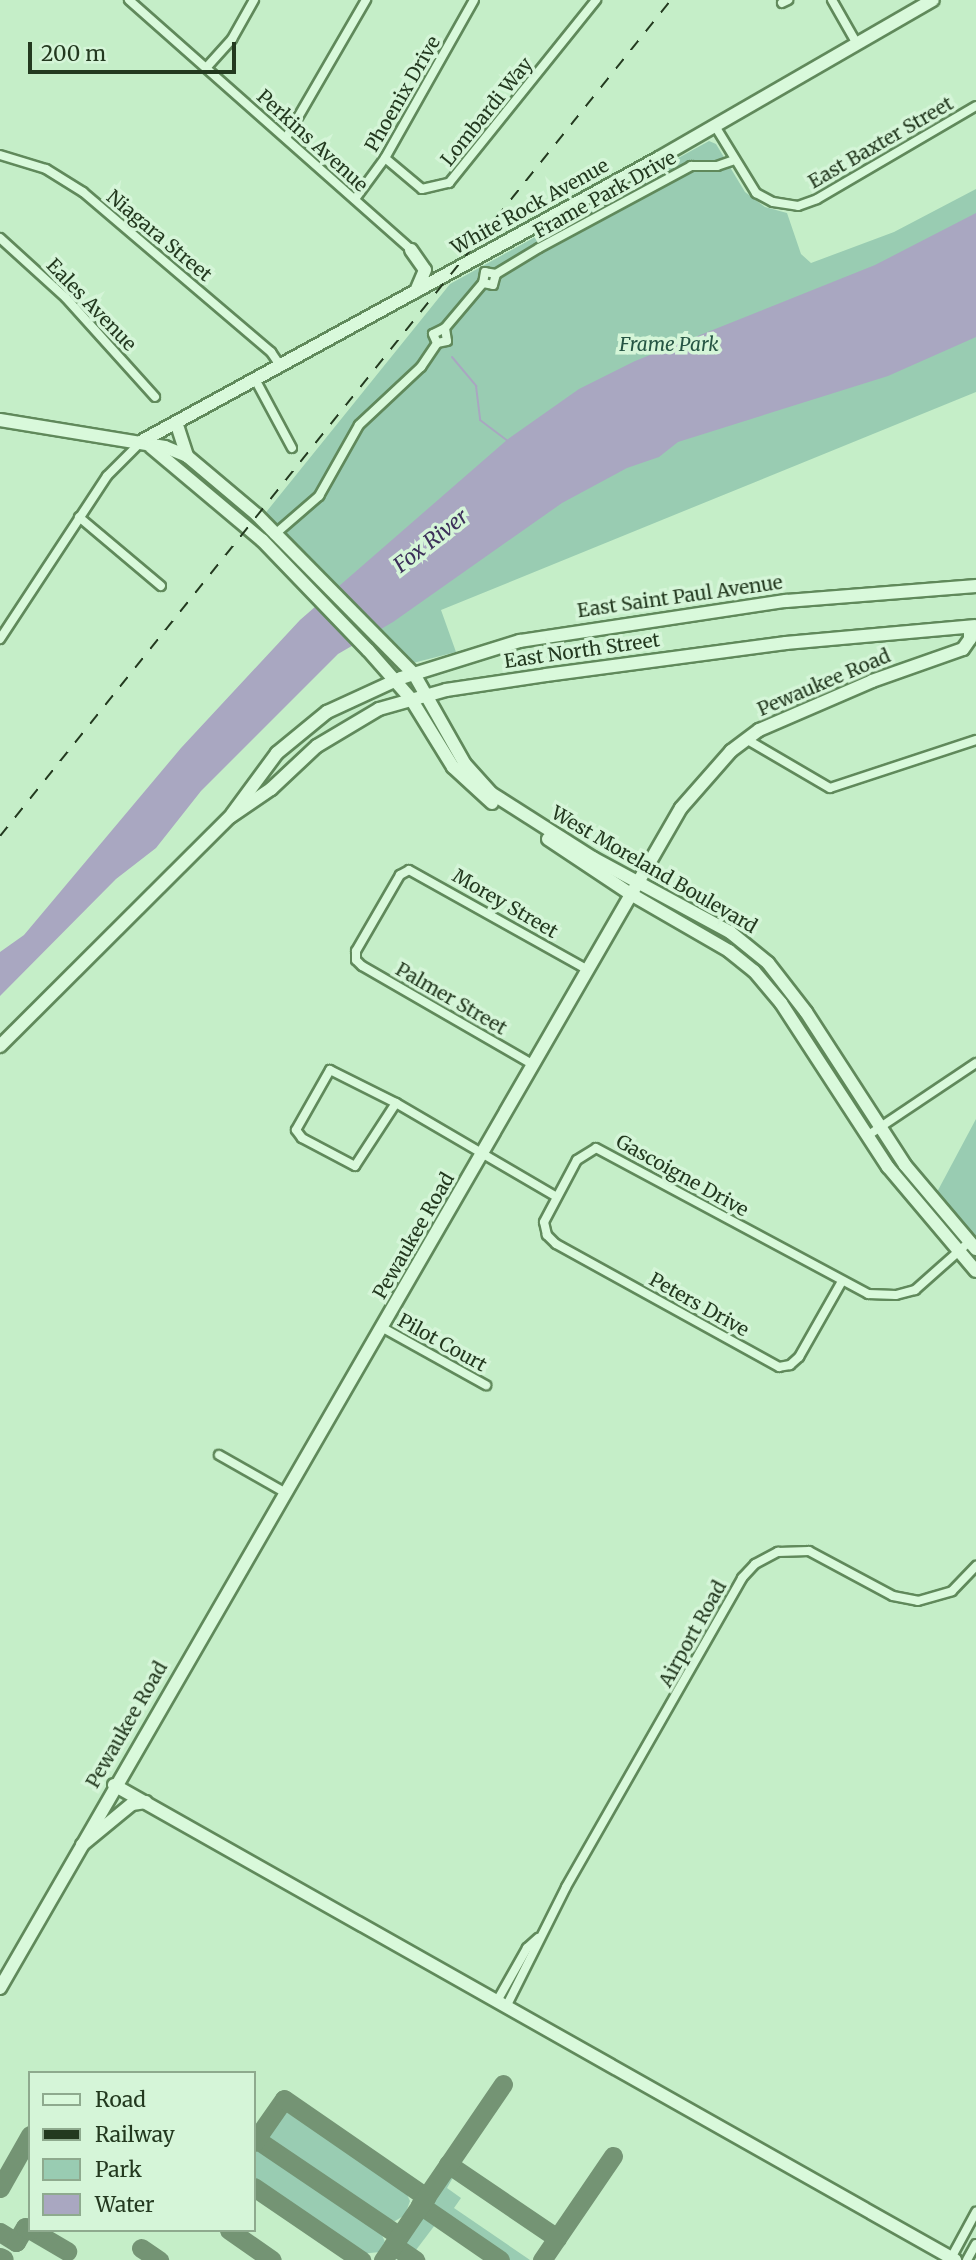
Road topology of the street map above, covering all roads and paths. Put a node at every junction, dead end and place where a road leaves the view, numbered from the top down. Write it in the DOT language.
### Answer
graph roads {
  1 [pos="129,0"];
  2 [pos="254,0"];
  3 [pos="366,0"];
  4 [pos="474,0"];
  5 [pos="596,0"];
  6 [pos="832,0"];
  7 [pos="929,1"];
  8 [pos="857,44"];
  9 [pos="206,68"];
  10 [pos="976,106"];
  11 [pos="715,126"];
  12 [pos="286,138"];
  13 [pos="0,155"];
  14 [pos="385,158"];
  15 [pos="734,160"];
  16 [pos="355,200"];
  17 [pos="0,238"];
  18 [pos="411,250"];
  19 [pos="442,278"];
  20 [pos="415,293"];
  21 [pos="281,367"];
  22 [pos="256,381"];
  23 [pos="155,397"];
  24 [pos="0,419"];
  25 [pos="177,425"];
  26 [pos="142,441"];
  27 [pos="292,448"];
  28 [pos="187,456"];
  29 [pos="225,488"];
  30 [pos="215,499"];
  31 [pos="79,517"];
  32 [pos="276,532"];
  33 [pos="266,544"];
  34 [pos="161,586"];
  35 [pos="976,586"];
  36 [pos="325,594"];
  37 [pos="973,627"];
  38 [pos="0,639"];
  39 [pos="373,644"];
  40 [pos="406,684"];
  41 [pos="369,691"];
  42 [pos="429,694"];
  43 [pos="746,740"];
  44 [pos="976,740"];
  45 [pos="303,758"];
  46 [pos="230,817"];
  47 [pos="636,880"];
  48 [pos="629,893"];
  49 [pos="684,906"];
  50 [pos="675,919"];
  51 [pos="756,952"];
  52 [pos="356,960"];
  53 [pos="746,964"];
  54 [pos="586,969"];
  55 [pos="0,1046"];
  56 [pos="976,1063"];
  57 [pos="532,1064"];
  58 [pos="396,1104"];
  59 [pos="880,1128"];
  60 [pos="867,1136"];
  61 [pos="483,1154"];
  62 [pos="913,1175"];
  63 [pos="901,1184"];
  64 [pos="557,1197"];
  65 [pos="973,1246"];
  66 [pos="959,1254"];
  67 [pos="976,1271"];
  68 [pos="841,1283"];
  69 [pos="383,1328"];
  70 [pos="485,1385"];
  71 [pos="219,1455"];
  72 [pos="284,1492"];
  73 [pos="976,1566"];
  74 [pos="114,1785"];
  75 [pos="146,1802"];
  76 [pos="79,1847"];
  77 [pos="0,1988"];
  78 [pos="502,2004"];
  79 [pos="976,2212"];
  80 [pos="976,2244"];
  81 [pos="952,2259"];
  82 [pos="967,2260"];
  1 -- 9 [label="street, Perkins Avenue"];
  2 -- 9 [label="street"];
  3 -- 12 [label="street"];
  4 -- 14 [label="street, Phoenix Drive"];
  5 -- 14 [label="street, Lombardi Way"];
  6 -- 8 [label="street"];
  7 -- 8 [label="main road, White Rock Avenue"];
  8 -- 11 [label="main road, White Rock Avenue"];
  9 -- 12 [label="street, Perkins Avenue"];
  10 -- 15 [label="street, East Baxter Street"];
  11 -- 15 [label="street, East Baxter Street"];
  11 -- 19 [label="main road, White Rock Avenue"];
  12 -- 16 [label="street, Perkins Avenue"];
  13 -- 21 [label="street, Niagara Street"];
  14 -- 16 [label="street, Phoenix Drive"];
  15 -- 32 [label="street, Frame Park Drive"];
  16 -- 18 [label="street, Perkins Avenue"];
  17 -- 23 [label="street, Eales Avenue"];
  18 -- 19 [label="street, Perkins Avenue"];
  18 -- 20 [label="main road"];
  19 -- 20 [label="main road, White Rock Avenue"];
  20 -- 21 [label="main road, White Rock Avenue"];
  21 -- 22 [label="main road, White Rock Avenue"];
  22 -- 25 [label="main road, White Rock Avenue"];
  22 -- 27 [label="street"];
  24 -- 26 [label="main road"];
  25 -- 26 [label="main road, White Rock Avenue"];
  25 -- 28 [label="main road"];
  26 -- 28 [label="main road"];
  26 -- 30 [label="main road"];
  26 -- 31 [label="street"];
  28 -- 29 [label="main road"];
  29 -- 30 [label="main road"];
  29 -- 32 [label="main road"];
  30 -- 33 [label="main road"];
  31 -- 34 [label="street"];
  31 -- 38 [label="street"];
  32 -- 33 [label="street, Frame Park Drive"];
  32 -- 36 [label="main road"];
  33 -- 36 [label="main road"];
  35 -- 40 [label="main road, East Saint Paul Avenue"];
  36 -- 39 [label="main road"];
  37 -- 42 [label="main road, East North Street"];
  37 -- 43 [label="main road, Pewaukee Road"];
  39 -- 40 [label="main road, West Moreland Boulevard"];
  39 -- 40 [label="main road"];
  39 -- 41 [label="main road"];
  40 -- 41 [label="main road, East North Street"];
  40 -- 42 [label="main road, West Moreland Boulevard"];
  40 -- 42 [label="main road, East North Street"];
  40 -- 45 [label="main road, East North Street"];
  40 -- 45 [label="main road"];
  40 -- 48 [label="main road, West Moreland Boulevard"];
  41 -- 46 [label="main road, East North Street"];
  42 -- 47 [label="main road, West Moreland Boulevard"];
  43 -- 44 [label="street"];
  43 -- 47 [label="main road, Pewaukee Road"];
  45 -- 46 [label="main road, East North Street"];
  46 -- 55 [label="main road, East North Street"];
  47 -- 48 [label="main road, Pewaukee Road"];
  47 -- 49 [label="main road, West Moreland Boulevard"];
  48 -- 50 [label="main road, West Moreland Boulevard"];
  48 -- 54 [label="main road, Pewaukee Road"];
  49 -- 50 [label="main road"];
  49 -- 51 [label="main road, West Moreland Boulevard"];
  50 -- 53 [label="main road, West Moreland Boulevard"];
  51 -- 53 [label="main road"];
  51 -- 59 [label="main road, West Moreland Boulevard"];
  52 -- 54 [label="street, Morey Street"];
  52 -- 57 [label="street, Palmer Street"];
  53 -- 60 [label="main road, West Moreland Boulevard"];
  54 -- 57 [label="main road, Pewaukee Road"];
  56 -- 59 [label="street"];
  57 -- 61 [label="main road, Pewaukee Road"];
  58 -- 58 [label="street"];
  58 -- 61 [label="street"];
  59 -- 60 [label="street"];
  59 -- 62 [label="main road, West Moreland Boulevard"];
  60 -- 63 [label="main road, West Moreland Boulevard"];
  61 -- 64 [label="street"];
  61 -- 69 [label="main road, Pewaukee Road"];
  62 -- 63 [label="main road"];
  62 -- 65 [label="main road, West Moreland Boulevard"];
  63 -- 66 [label="main road, West Moreland Boulevard"];
  64 -- 68 [label="street, Gascoigne Drive"];
  64 -- 68 [label="street, Peters Drive"];
  65 -- 66 [label="street, Gascoigne Drive"];
  66 -- 67 [label="main road, West Moreland Boulevard"];
  66 -- 68 [label="street, Gascoigne Drive"];
  69 -- 70 [label="street, Pilot Court"];
  69 -- 72 [label="main road, Pewaukee Road"];
  71 -- 72 [label="street"];
  72 -- 74 [label="main road, Pewaukee Road"];
  73 -- 78 [label="street, Airport Road"];
  74 -- 75 [label="main road"];
  74 -- 76 [label="main road, Pewaukee Road"];
  75 -- 76 [label="main road"];
  75 -- 78 [label="main road"];
  76 -- 77 [label="main road, Pewaukee Road"];
  78 -- 81 [label="main road"];
  79 -- 81 [label="street"];
  80 -- 82 [label="street"];
}
